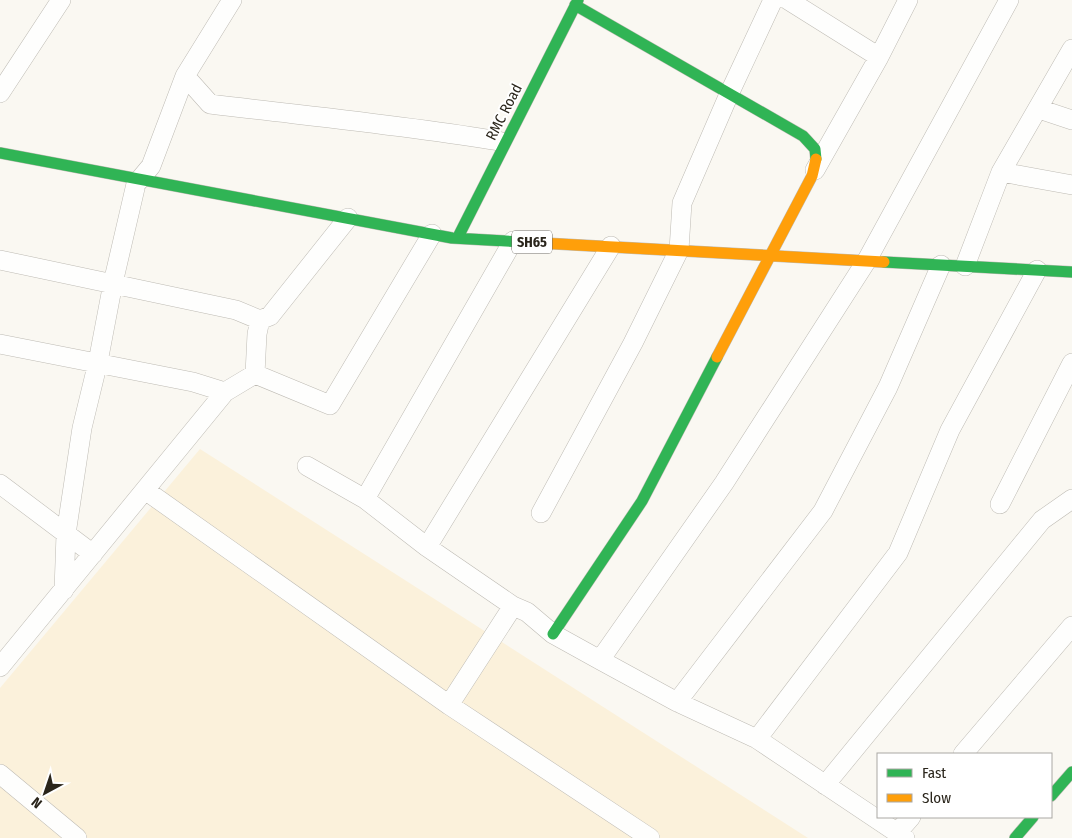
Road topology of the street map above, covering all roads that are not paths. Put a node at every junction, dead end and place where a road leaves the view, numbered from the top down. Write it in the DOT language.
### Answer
graph roads {
  1 [pos="61,0"];
  2 [pos="232,0"];
  3 [pos="773,0"];
  4 [pos="788,0"];
  5 [pos="908,0"];
  6 [pos="1009,0"];
  7 [pos="574,2"];
  8 [pos="1072,49"];
  9 [pos="879,57"];
  10 [pos="185,76"];
  11 [pos="0,92"];
  12 [pos="730,92"];
  13 [pos="1039,109"];
  14 [pos="1072,120"];
  15 [pos="499,141"];
  16 [pos="0,153"];
  17 [pos="1001,172"];
  18 [pos="812,176"];
  19 [pos="140,180"];
  20 [pos="1072,184"];
  21 [pos="348,218"];
  22 [pos="432,234"];
  23 [pos="455,238"];
  24 [pos="513,240"];
  25 [pos="611,246"];
  26 [pos="679,250"];
  27 [pos="771,255"];
  28 [pos="0,260"];
  29 [pos="867,260"];
  30 [pos="941,265"];
  31 [pos="965,266"];
  32 [pos="1037,270"];
  33 [pos="1072,272"];
  34 [pos="113,284"];
  35 [pos="260,320"];
  36 [pos="0,344"];
  37 [pos="98,362"];
  38 [pos="1072,363"];
  39 [pos="254,374"];
  40 [pos="225,392"];
  41 [pos="307,466"];
  42 [pos="0,484"];
  43 [pos="145,490"];
  44 [pos="365,499"];
  45 [pos="1072,499"];
  46 [pos="1000,504"];
  47 [pos="541,513"];
  48 [pos="66,534"];
  49 [pos="427,548"];
  50 [pos="93,554"];
  51 [pos="64,590"];
  52 [pos="513,606"];
  53 [pos="1072,626"];
  54 [pos="554,634"];
  55 [pos="600,660"];
  56 [pos="0,667"];
  57 [pos="677,702"];
  58 [pos="450,705"];
  59 [pos="757,739"];
  60 [pos="965,753"];
  61 [pos="1072,772"];
  62 [pos="0,774"];
  63 [pos="825,786"];
  64 [pos="1052,795"];
  65 [pos="910,818"];
  66 [pos="1032,818"];
  67 [pos="901,835"];
  68 [pos="77,838"];
  69 [pos="650,838"];
  70 [pos="1015,838"];
  1 -- 11 [label="street"];
  2 -- 10 [label="street"];
  3 -- 12 [label="street"];
  4 -- 9 [label="street"];
  5 -- 9 [label="street"];
  6 -- 29 [label="street"];
  7 -- 12 [label="street"];
  7 -- 15 [label="street, RMC Road"];
  7 -- 23 [label="street, RMC Road"];
  8 -- 13 [label="street"];
  9 -- 18 [label="street"];
  10 -- 15 [label="street"];
  10 -- 19 [label="street"];
  12 -- 18 [label="street"];
  12 -- 26 [label="street"];
  13 -- 14 [label="street"];
  13 -- 17 [label="street"];
  15 -- 23 [label="street, RMC Road"];
  16 -- 19 [label="street, SH65"];
  17 -- 20 [label="street"];
  17 -- 31 [label="street"];
  18 -- 27 [label="street"];
  19 -- 21 [label="street, SH65"];
  19 -- 34 [label="street"];
  21 -- 22 [label="street, SH65"];
  21 -- 35 [label="street"];
  22 -- 23 [label="street, SH65"];
  22 -- 39 [label="street"];
  23 -- 24 [label="street, SH65"];
  24 -- 25 [label="street, SH65"];
  24 -- 44 [label="street"];
  25 -- 26 [label="street, SH65"];
  25 -- 49 [label="street"];
  26 -- 27 [label="street, SH65"];
  26 -- 47 [label="street"];
  27 -- 29 [label="street, SH65"];
  27 -- 54 [label="street"];
  28 -- 34 [label="street"];
  29 -- 30 [label="street, SH65"];
  29 -- 55 [label="street"];
  30 -- 31 [label="street, SH65"];
  30 -- 57 [label="street"];
  31 -- 32 [label="street, SH65"];
  32 -- 33 [label="street, SH65"];
  32 -- 59 [label="street"];
  34 -- 35 [label="street"];
  34 -- 37 [label="street"];
  35 -- 39 [label="street"];
  36 -- 37 [label="street"];
  37 -- 40 [label="street"];
  37 -- 48 [label="street"];
  38 -- 46 [label="street"];
  39 -- 40 [label="street"];
  40 -- 43 [label="street"];
  41 -- 44 [label="street"];
  42 -- 48 [label="street"];
  43 -- 50 [label="street"];
  43 -- 58 [label="street"];
  44 -- 49 [label="street"];
  45 -- 63 [label="street"];
  48 -- 50 [label="street"];
  48 -- 51 [label="street"];
  49 -- 52 [label="street"];
  50 -- 51 [label="street"];
  51 -- 56 [label="street"];
  52 -- 54 [label="street"];
  52 -- 58 [label="street"];
  53 -- 60 [label="street"];
  54 -- 55 [label="street"];
  55 -- 57 [label="street"];
  57 -- 59 [label="street"];
  58 -- 69 [label="street"];
  59 -- 63 [label="street"];
  61 -- 64 [label="street"];
  62 -- 68 [label="street"];
  63 -- 67 [label="street"];
  65 -- 67 [label="street"];
  66 -- 70 [label="street"];
}
